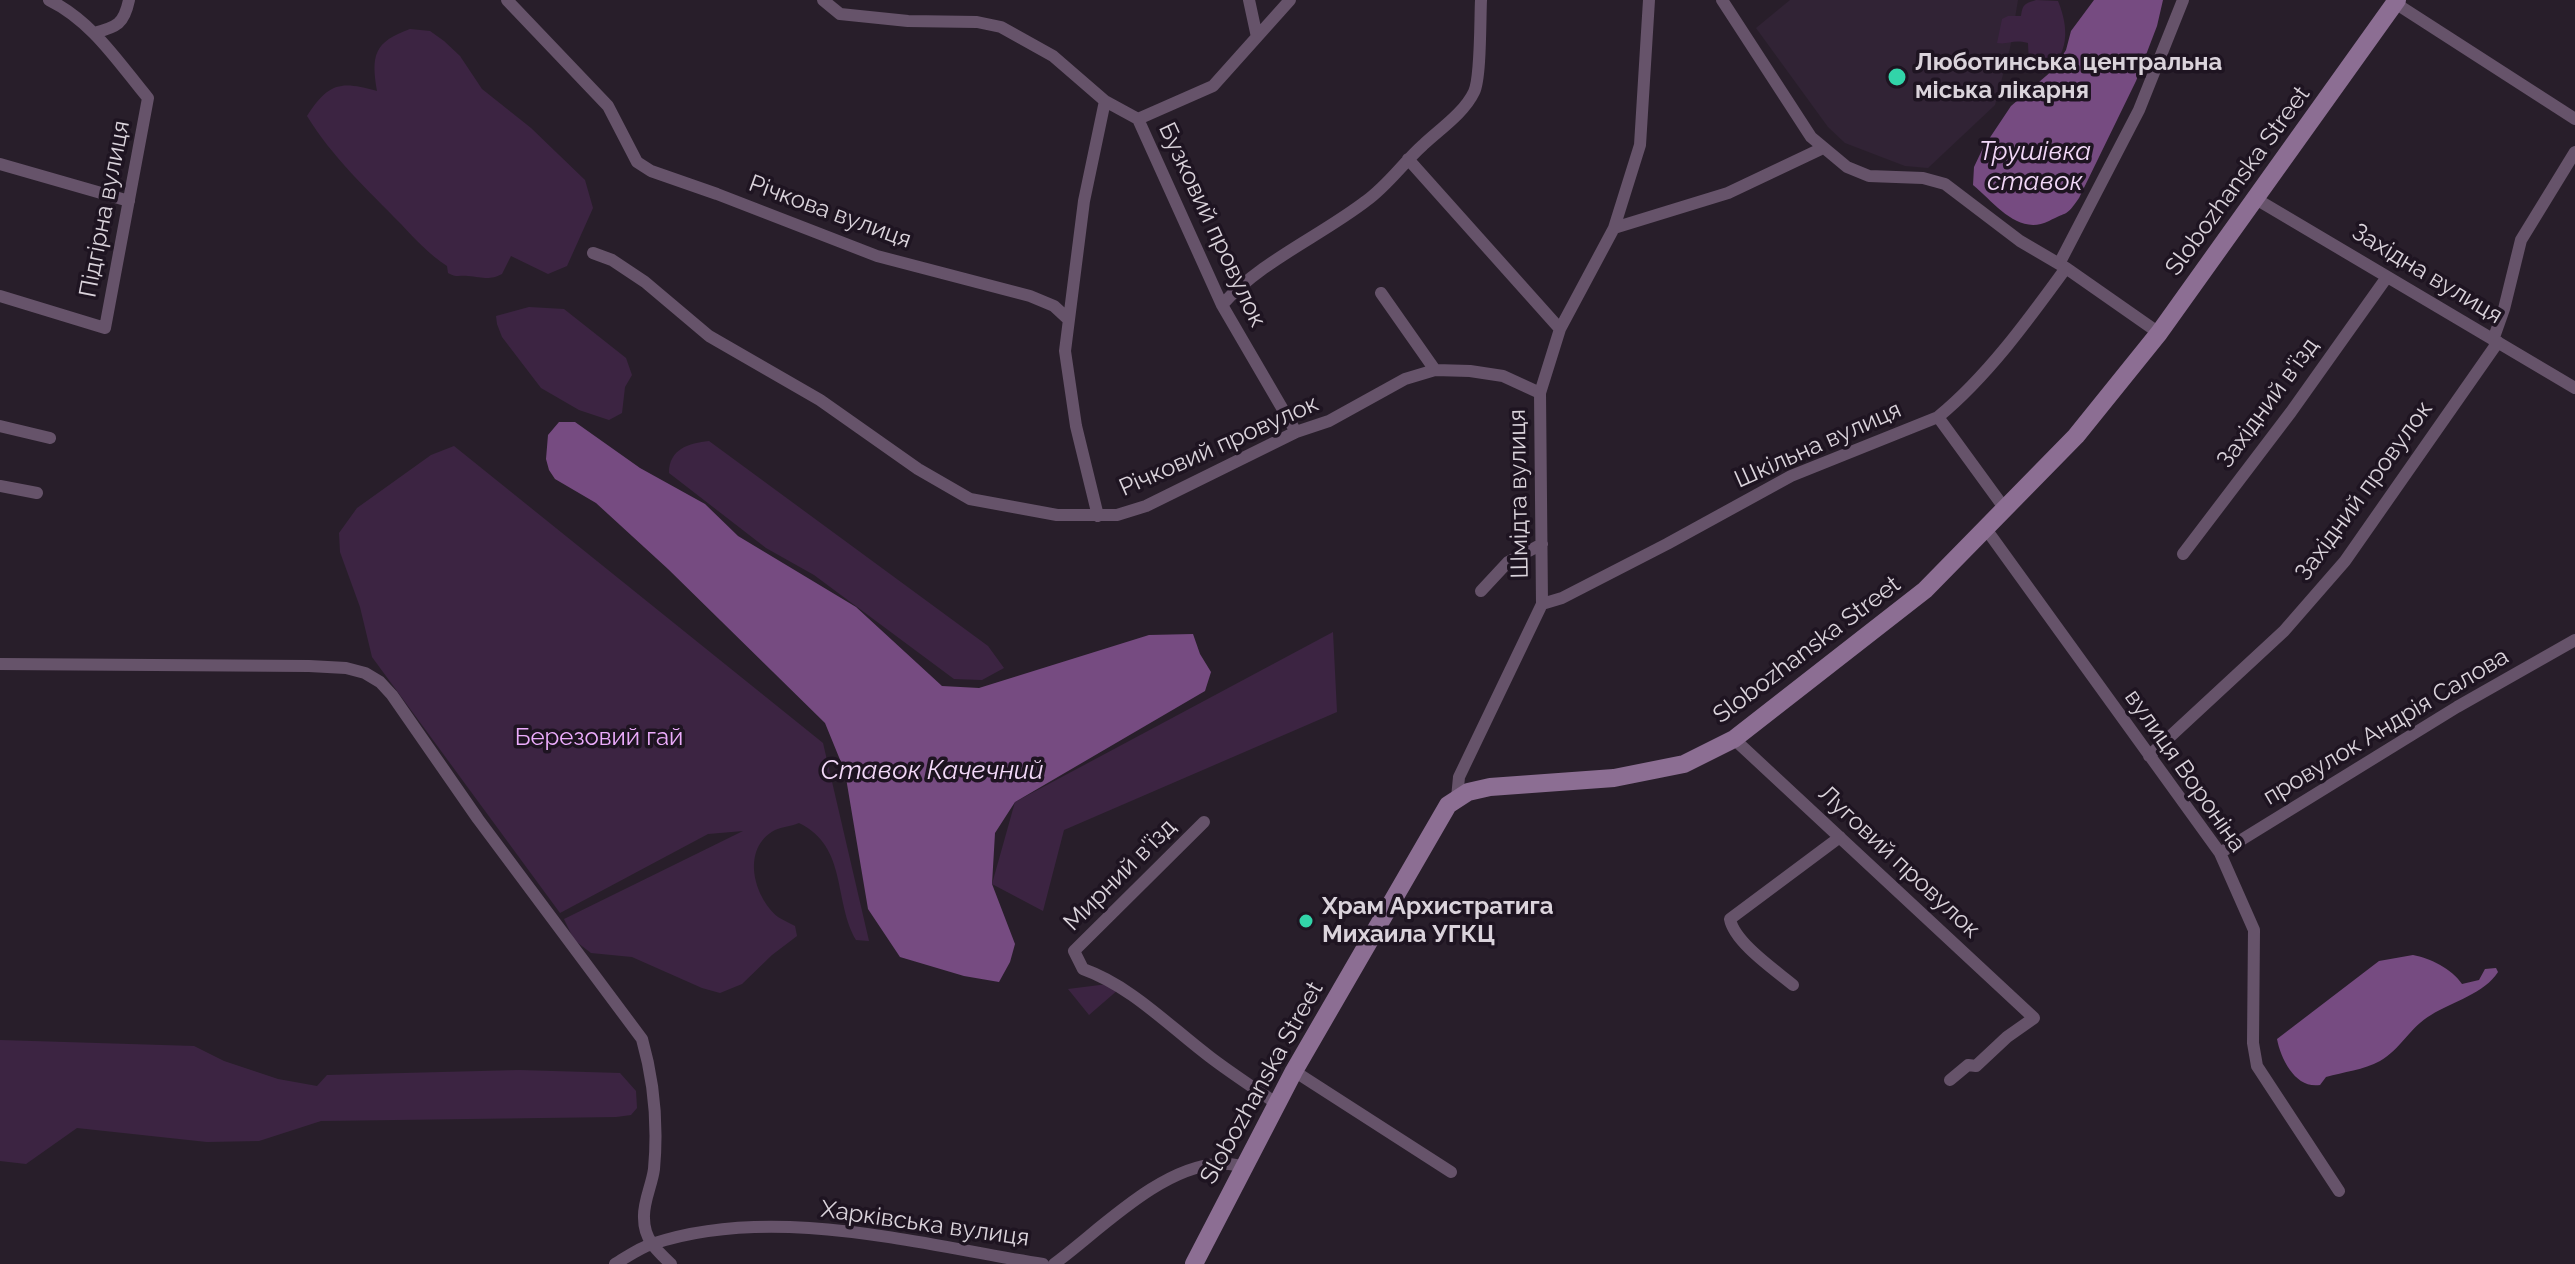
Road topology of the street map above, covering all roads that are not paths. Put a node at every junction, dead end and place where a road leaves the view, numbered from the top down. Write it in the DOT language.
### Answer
graph roads {
  1 [pos="49,0"];
  2 [pos="129,0"];
  3 [pos="507,0"];
  4 [pos="823,0"];
  5 [pos="1249,0"];
  6 [pos="1290,0"];
  7 [pos="1481,0"];
  8 [pos="1649,0"];
  9 [pos="1722,0"];
  10 [pos="2183,0"];
  11 [pos="2396,2"];
  12 [pos="94,33"];
  13 [pos="1257,37"];
  14 [pos="1105,101"];
  15 [pos="1138,119"];
  16 [pos="2575,119"];
  17 [pos="1823,148"];
  18 [pos="2575,152"];
  19 [pos="1408,159"];
  20 [pos="0,164"];
  21 [pos="2256,199"];
  22 [pos="129,201"];
  23 [pos="1614,228"];
  24 [pos="593,253"];
  25 [pos="2063,266"];
  26 [pos="2387,277"];
  27 [pos="1381,293"];
  28 [pos="0,296"];
  29 [pos="1222,305"];
  30 [pos="1068,319"];
  31 [pos="1560,329"];
  32 [pos="2159,333"];
  33 [pos="2495,341"];
  34 [pos="1435,370"];
  35 [pos="2575,388"];
  36 [pos="1540,393"];
  37 [pos="1938,417"];
  38 [pos="0,426"];
  39 [pos="1296,432"];
  40 [pos="50,438"];
  41 [pos="0,486"];
  42 [pos="37,493"];
  43 [pos="2005,509"];
  44 [pos="1098,516"];
  45 [pos="1986,529"];
  46 [pos="1542,544"];
  47 [pos="2183,554"];
  48 [pos="1481,591"];
  49 [pos="1542,604"];
  50 [pos="2575,640"];
  51 [pos="0,664"];
  52 [pos="1734,739"];
  53 [pos="2149,756"];
  54 [pos="1457,798"];
  55 [pos="1204,822"];
  56 [pos="1840,837"];
  57 [pos="2220,853"];
  58 [pos="1793,985"];
  59 [pos="1294,1071"];
  60 [pos="1950,1080"];
  61 [pos="1276,1103"];
  62 [pos="1243,1166"];
  63 [pos="1451,1172"];
  64 [pos="2339,1191"];
  65 [pos="650,1244"];
  66 [pos="615,1264"];
  67 [pos="671,1264"];
  68 [pos="1043,1264"];
  69 [pos="1054,1264"];
  70 [pos="1194,1264"];
  1 -- 12 [label="street"];
  2 -- 12 [label="street"];
  3 -- 30 [label="street, Річкова вулиця"];
  4 -- 14 [label="street"];
  5 -- 13 [label="street"];
  6 -- 13 [label="street"];
  7 -- 19 [label="street"];
  8 -- 23 [label="street, Шмідта вулиця"];
  9 -- 17 [label="street"];
  10 -- 25 [label="street, Шкільна вулиця"];
  11 -- 16 [label="street"];
  11 -- 21 [label="street, Slobozhanska Street"];
  12 -- 22 [label="street, Підгірна вулиця"];
  13 -- 15 [label="street"];
  14 -- 15 [label="street"];
  14 -- 30 [label="street"];
  15 -- 29 [label="street, Бузковий провулок"];
  17 -- 23 [label="street"];
  17 -- 25 [label="street"];
  18 -- 33 [label="street, Західний провулок"];
  19 -- 29 [label="street"];
  19 -- 31 [label="street"];
  20 -- 22 [label="street"];
  21 -- 26 [label="street, Західна вулиця"];
  21 -- 32 [label="street, Slobozhanska Street"];
  22 -- 28 [label="street, Підгірна вулиця"];
  23 -- 31 [label="street, Шмідта вулиця"];
  24 -- 44 [label="street, Річковий провулок"];
  25 -- 32 [label="street"];
  25 -- 37 [label="street, Шкільна вулиця"];
  26 -- 33 [label="street, Західна вулиця"];
  26 -- 47 [label="street, Західний в'їзд"];
  27 -- 34 [label="street"];
  29 -- 39 [label="street, Бузковий провулок"];
  30 -- 44 [label="street"];
  31 -- 36 [label="street, Шмідта вулиця"];
  32 -- 43 [label="street, Slobozhanska Street"];
  33 -- 35 [label="street, Західна вулиця"];
  33 -- 53 [label="street, Західний провулок"];
  34 -- 36 [label="street, Річковий провулок"];
  34 -- 39 [label="street, Річковий провулок"];
  36 -- 46 [label="street, Шмідта вулиця"];
  37 -- 43 [label="street"];
  37 -- 49 [label="street, Шкільна вулиця"];
  38 -- 40 [label="street"];
  39 -- 44 [label="street, Річковий провулок"];
  41 -- 42 [label="street"];
  43 -- 45 [label="street, Slobozhanska Street"];
  45 -- 52 [label="street, Slobozhanska Street"];
  45 -- 53 [label="street, вулиця Вороніна"];
  46 -- 48 [label="street"];
  46 -- 49 [label="street, Шмідта вулиця"];
  49 -- 54 [label="street, Шмідта вулиця"];
  50 -- 57 [label="street, провулок Андрія Салова"];
  51 -- 65 [label="street"];
  52 -- 54 [label="street, Slobozhanska Street"];
  52 -- 56 [label="street, Луговий провулок"];
  53 -- 57 [label="street, вулиця Вороніна"];
  54 -- 59 [label="street, Slobozhanska Street"];
  55 -- 61 [label="street, Мирний в'їзд"];
  56 -- 58 [label="street"];
  56 -- 60 [label="street, Луговий провулок"];
  57 -- 64 [label="street, вулиця Вороніна"];
  59 -- 61 [label="street, Slobozhanska Street"];
  59 -- 63 [label="street"];
  61 -- 62 [label="street, Slobozhanska Street"];
  62 -- 69 [label="street"];
  62 -- 70 [label="street, Slobozhanska Street"];
  65 -- 66 [label="street, Харківська вулиця"];
  65 -- 67 [label="street"];
  65 -- 68 [label="street, Харківська вулиця"];
}
